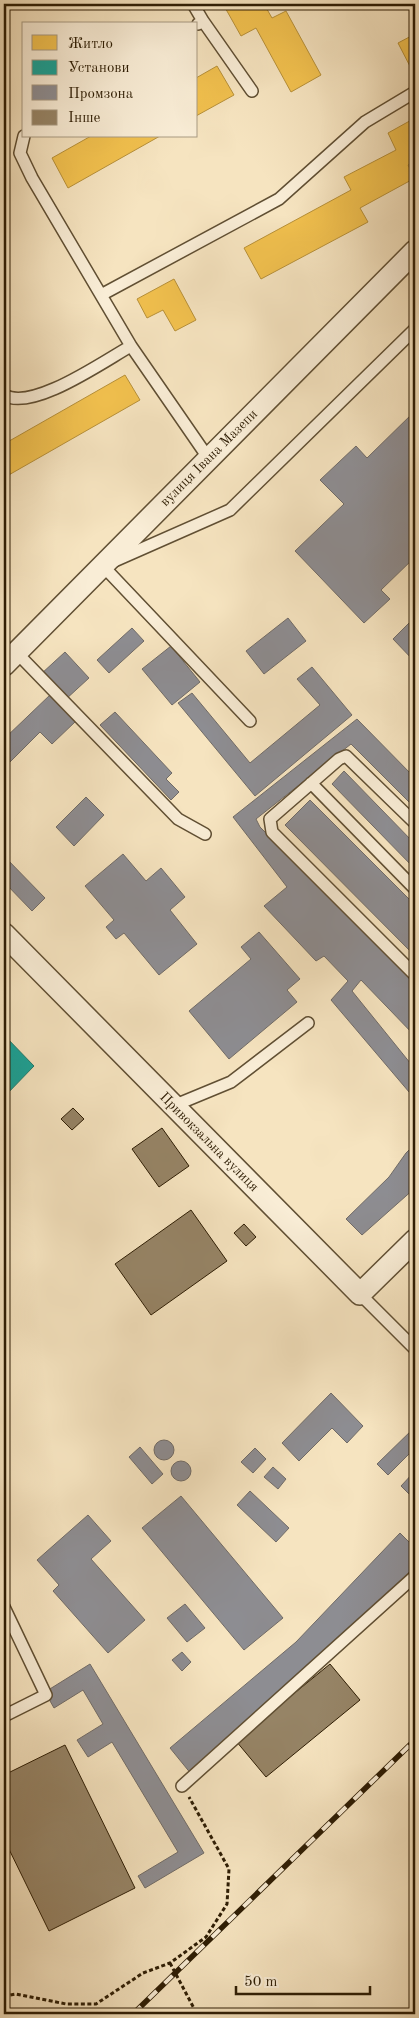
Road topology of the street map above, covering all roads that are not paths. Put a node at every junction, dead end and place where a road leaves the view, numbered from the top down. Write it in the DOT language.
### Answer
graph roads {
  1 [pos="193,4"];
  2 [pos="200,23"];
  3 [pos="252,91"];
  4 [pos="415,92"];
  5 [pos="24,138"];
  6 [pos="415,252"];
  7 [pos="101,295"];
  8 [pos="415,329"];
  9 [pos="131,346"];
  10 [pos="4,395"];
  11 [pos="209,459"];
  12 [pos="103,566"];
  13 [pos="10,659"];
  14 [pos="250,722"];
  15 [pos="311,783"];
  16 [pos="415,823"];
  17 [pos="205,834"];
  18 [pos="415,889"];
  19 [pos="4,934"];
  20 [pos="415,975"];
  21 [pos="308,1023"];
  22 [pos="174,1106"];
  23 [pos="415,1240"];
  24 [pos="360,1294"];
  25 [pos="415,1349"];
  26 [pos="415,1576"];
  27 [pos="4,1608"];
  28 [pos="4,1716"];
  29 [pos="182,1786"];
  1 -- 2 [label="lane"];
  2 -- 3 [label="lane"];
  4 -- 7 [label="lane"];
  5 -- 7 [label="lane"];
  6 -- 11 [label="street, вулиця Івана Мазепи"];
  7 -- 9 [label="lane"];
  8 -- 12 [label="lane"];
  9 -- 10 [label="lane"];
  9 -- 11 [label="lane"];
  11 -- 12 [label="street, вулиця Івана Мазепи"];
  12 -- 13 [label="street, вулиця Івана Мазепи"];
  12 -- 14 [label="lane"];
  13 -- 17 [label="lane"];
  15 -- 16 [label="lane"];
  15 -- 18 [label="lane"];
  15 -- 20 [label="lane"];
  19 -- 22 [label="street, Привокзальна вулиця"];
  21 -- 22 [label="lane"];
  22 -- 24 [label="street, Привокзальна вулиця"];
  23 -- 24 [label="street"];
  24 -- 25 [label="lane"];
  26 -- 29 [label="lane"];
  27 -- 28 [label="lane"];
}
